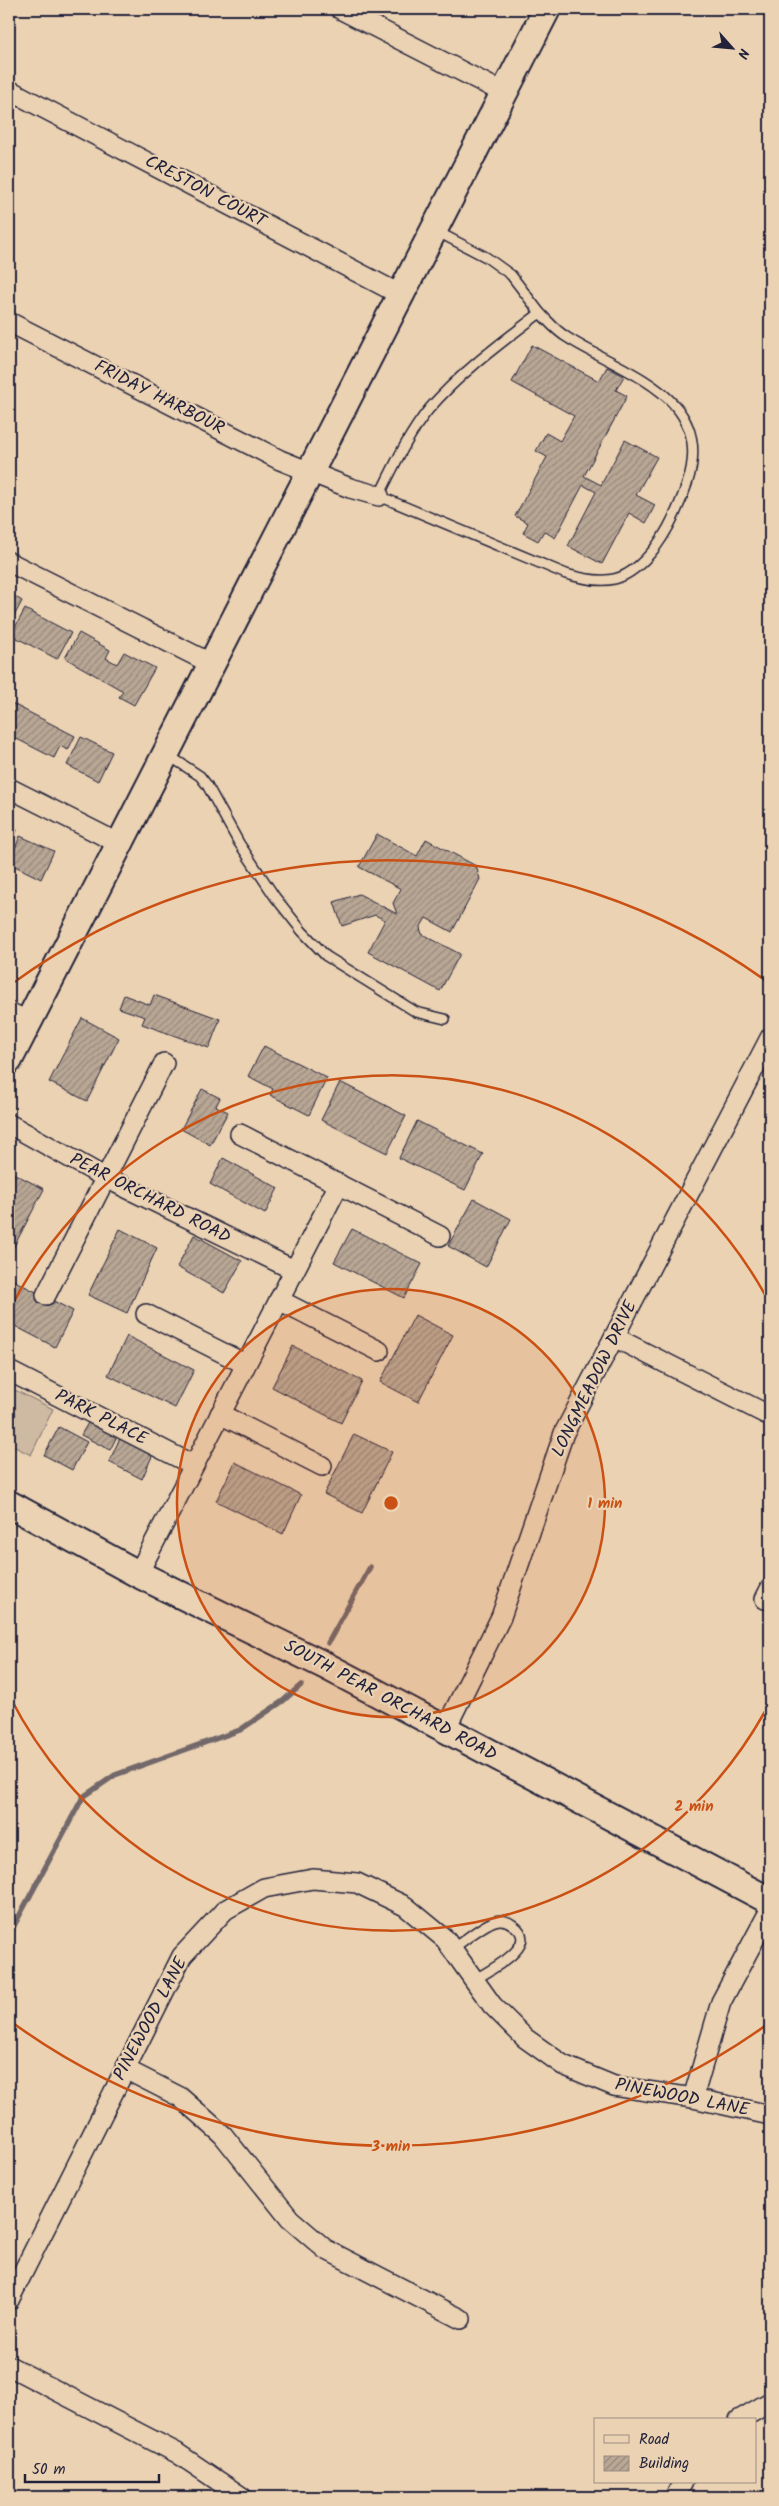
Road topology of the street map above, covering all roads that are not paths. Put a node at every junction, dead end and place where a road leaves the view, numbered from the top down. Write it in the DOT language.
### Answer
graph roads {
  1 [pos="340,9"];
  2 [pos="547,9"];
  3 [pos="9,90"];
  4 [pos="504,93"];
  5 [pos="434,230"];
  6 [pos="400,295"];
  7 [pos="540,313"];
  8 [pos="9,322"];
  9 [pos="310,471"];
  10 [pos="379,496"];
  11 [pos="9,562"];
  12 [pos="212,664"];
  13 [pos="166,754"];
  14 [pos="9,788"];
  15 [pos="120,844"];
  16 [pos="19,1017"];
  17 [pos="445,1019"];
  18 [pos="770,1038"];
  19 [pos="9,1060"];
  20 [pos="164,1063"];
  21 [pos="9,1124"];
  22 [pos="240,1134"];
  23 [pos="106,1178"];
  24 [pos="339,1184"];
  25 [pos="440,1236"];
  26 [pos="294,1270"];
  27 [pos="46,1295"];
  28 [pos="279,1300"];
  29 [pos="146,1314"];
  30 [pos="614,1337"];
  31 [pos="379,1351"];
  32 [pos="246,1364"];
  33 [pos="9,1371"];
  34 [pos="220,1414"];
  35 [pos="770,1416"];
  36 [pos="193,1465"];
  37 [pos="322,1466"];
  38 [pos="9,1504"];
  39 [pos="138,1574"];
  40 [pos="445,1730"];
  41 [pos="770,1901"];
  42 [pos="770,1910"];
  43 [pos="452,1949"];
  44 [pos="474,1980"];
  45 [pos="125,2069"];
  46 [pos="693,2098"];
  47 [pos="770,2115"];
  48 [pos="9,2300"];
  49 [pos="461,2319"];
  50 [pos="9,2366"];
  51 [pos="770,2402"];
  52 [pos="742,2418"];
  53 [pos="682,2484"];
  54 [pos="242,2497"];
  55 [pos="675,2497"];
  1 -- 4 [label="street"];
  2 -- 4 [label="main road"];
  3 -- 6 [label="street, CRESTON COURT"];
  4 -- 5 [label="main road"];
  5 -- 6 [label="main road"];
  5 -- 7 [label="lane"];
  6 -- 9 [label="main road"];
  7 -- 10 [label="lane"];
  7 -- 10 [label="lane"];
  8 -- 9 [label="street, FRIDAY HARBOUR"];
  9 -- 10 [label="street, FRIDAY HARBOUR"];
  9 -- 12 [label="main road"];
  11 -- 12 [label="street"];
  12 -- 13 [label="main road"];
  13 -- 15 [label="main road"];
  13 -- 17 [label="lane"];
  14 -- 15 [label="street"];
  15 -- 16 [label="main road"];
  16 -- 19 [label="main road"];
  18 -- 30 [label="street, LONGMEADOW DRIVE"];
  20 -- 23 [label="street"];
  21 -- 23 [label="street, PEAR ORCHARD ROAD"];
  22 -- 24 [label="street"];
  23 -- 26 [label="street, PEAR ORCHARD ROAD"];
  23 -- 27 [label="street"];
  24 -- 25 [label="street"];
  24 -- 26 [label="street"];
  26 -- 28 [label="street"];
  28 -- 31 [label="street"];
  28 -- 32 [label="street"];
  29 -- 32 [label="street"];
  30 -- 35 [label="street"];
  30 -- 40 [label="street, LONGMEADOW DRIVE"];
  32 -- 34 [label="street"];
  33 -- 36 [label="street, PARK PLACE"];
  34 -- 36 [label="street"];
  34 -- 37 [label="street"];
  36 -- 39 [label="street"];
  38 -- 39 [label="main road, SOUTH PEAR ORCHARD ROAD"];
  39 -- 40 [label="main road, SOUTH PEAR ORCHARD ROAD"];
  40 -- 41 [label="main road, SOUTH PEAR ORCHARD ROAD"];
  42 -- 46 [label="street"];
  43 -- 44 [label="street, PINEWOOD LANE"];
  43 -- 44 [label="lane"];
  43 -- 45 [label="street, PINEWOOD LANE"];
  44 -- 46 [label="street, PINEWOOD LANE"];
  45 -- 48 [label="street, PINEWOOD LANE"];
  45 -- 49 [label="street"];
  46 -- 47 [label="street, PINEWOOD LANE"];
  50 -- 54 [label="street"];
  51 -- 52 [label="street"];
  53 -- 55 [label="street"];
}
